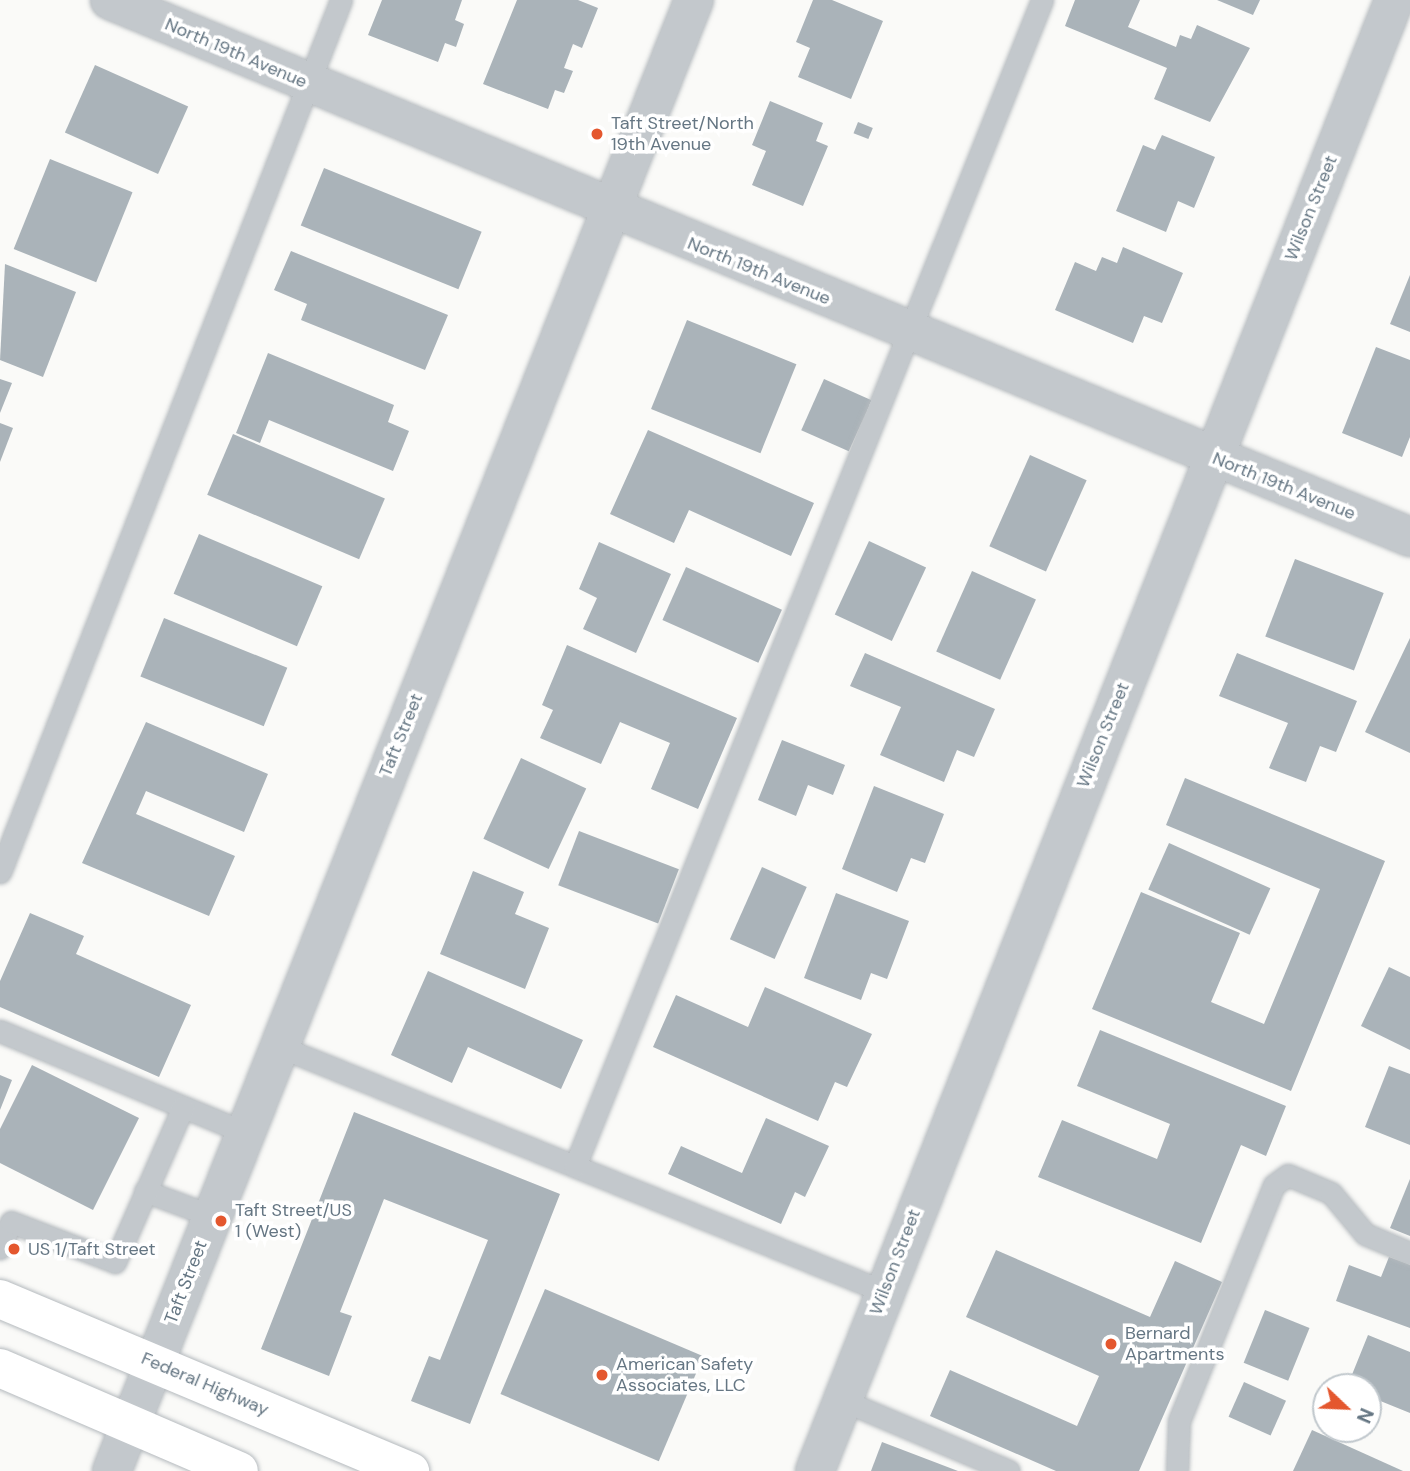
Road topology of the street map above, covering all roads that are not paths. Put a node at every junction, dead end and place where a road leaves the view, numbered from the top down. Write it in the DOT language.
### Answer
graph roads {
  1 [pos="110,0"];
  2 [pos="341,0"];
  3 [pos="694,0"];
  4 [pos="1042,0"];
  5 [pos="1394,0"];
  6 [pos="308,83"];
  7 [pos="609,210"];
  8 [pos="909,332"];
  9 [pos="1212,456"];
  10 [pos="1410,537"];
  11 [pos="0,872"];
  12 [pos="0,1031"];
  13 [pos="278,1046"];
  14 [pos="183,1107"];
  15 [pos="244,1132"];
  16 [pos="575,1166"];
  17 [pos="145,1191"];
  18 [pos="212,1216"];
  19 [pos="0,1248"];
  20 [pos="1410,1253"];
  21 [pos="883,1291"];
  22 [pos="0,1299"];
  23 [pos="155,1362"];
  24 [pos="0,1368"];
  25 [pos="842,1400"];
  26 [pos="132,1420"];
  27 [pos="112,1471"];
  28 [pos="239,1471"];
  29 [pos="410,1471"];
  30 [pos="815,1471"];
  31 [pos="1009,1471"];
  32 [pos="1178,1471"];
  1 -- 6 [label="street, North 19th Avenue"];
  2 -- 6 [label="lane"];
  3 -- 7 [label="street, Taft Street"];
  4 -- 8 [label="lane"];
  5 -- 9 [label="street, Wilson Street"];
  6 -- 7 [label="street, North 19th Avenue"];
  6 -- 11 [label="lane"];
  7 -- 8 [label="street, North 19th Avenue"];
  7 -- 13 [label="street, Taft Street"];
  8 -- 9 [label="street, North 19th Avenue"];
  8 -- 16 [label="lane"];
  9 -- 10 [label="street, North 19th Avenue"];
  9 -- 21 [label="street, Wilson Street"];
  12 -- 14 [label="lane"];
  13 -- 15 [label="street, Taft Street"];
  13 -- 16 [label="lane"];
  14 -- 15 [label="lane"];
  14 -- 17 [label="lane"];
  15 -- 18 [label="street, Taft Street"];
  16 -- 21 [label="lane"];
  17 -- 18 [label="lane"];
  17 -- 19 [label="lane"];
  18 -- 23 [label="street, Taft Street"];
  20 -- 32 [label="lane"];
  21 -- 25 [label="street, Wilson Street"];
  22 -- 23 [label="main road, Federal Highway"];
  23 -- 26 [label="street, Taft Street"];
  23 -- 29 [label="main road, Federal Highway"];
  24 -- 26 [label="main road"];
  25 -- 30 [label="street, Wilson Street"];
  25 -- 31 [label="lane"];
  26 -- 27 [label="street, Taft Street"];
  26 -- 28 [label="main road"];
}
